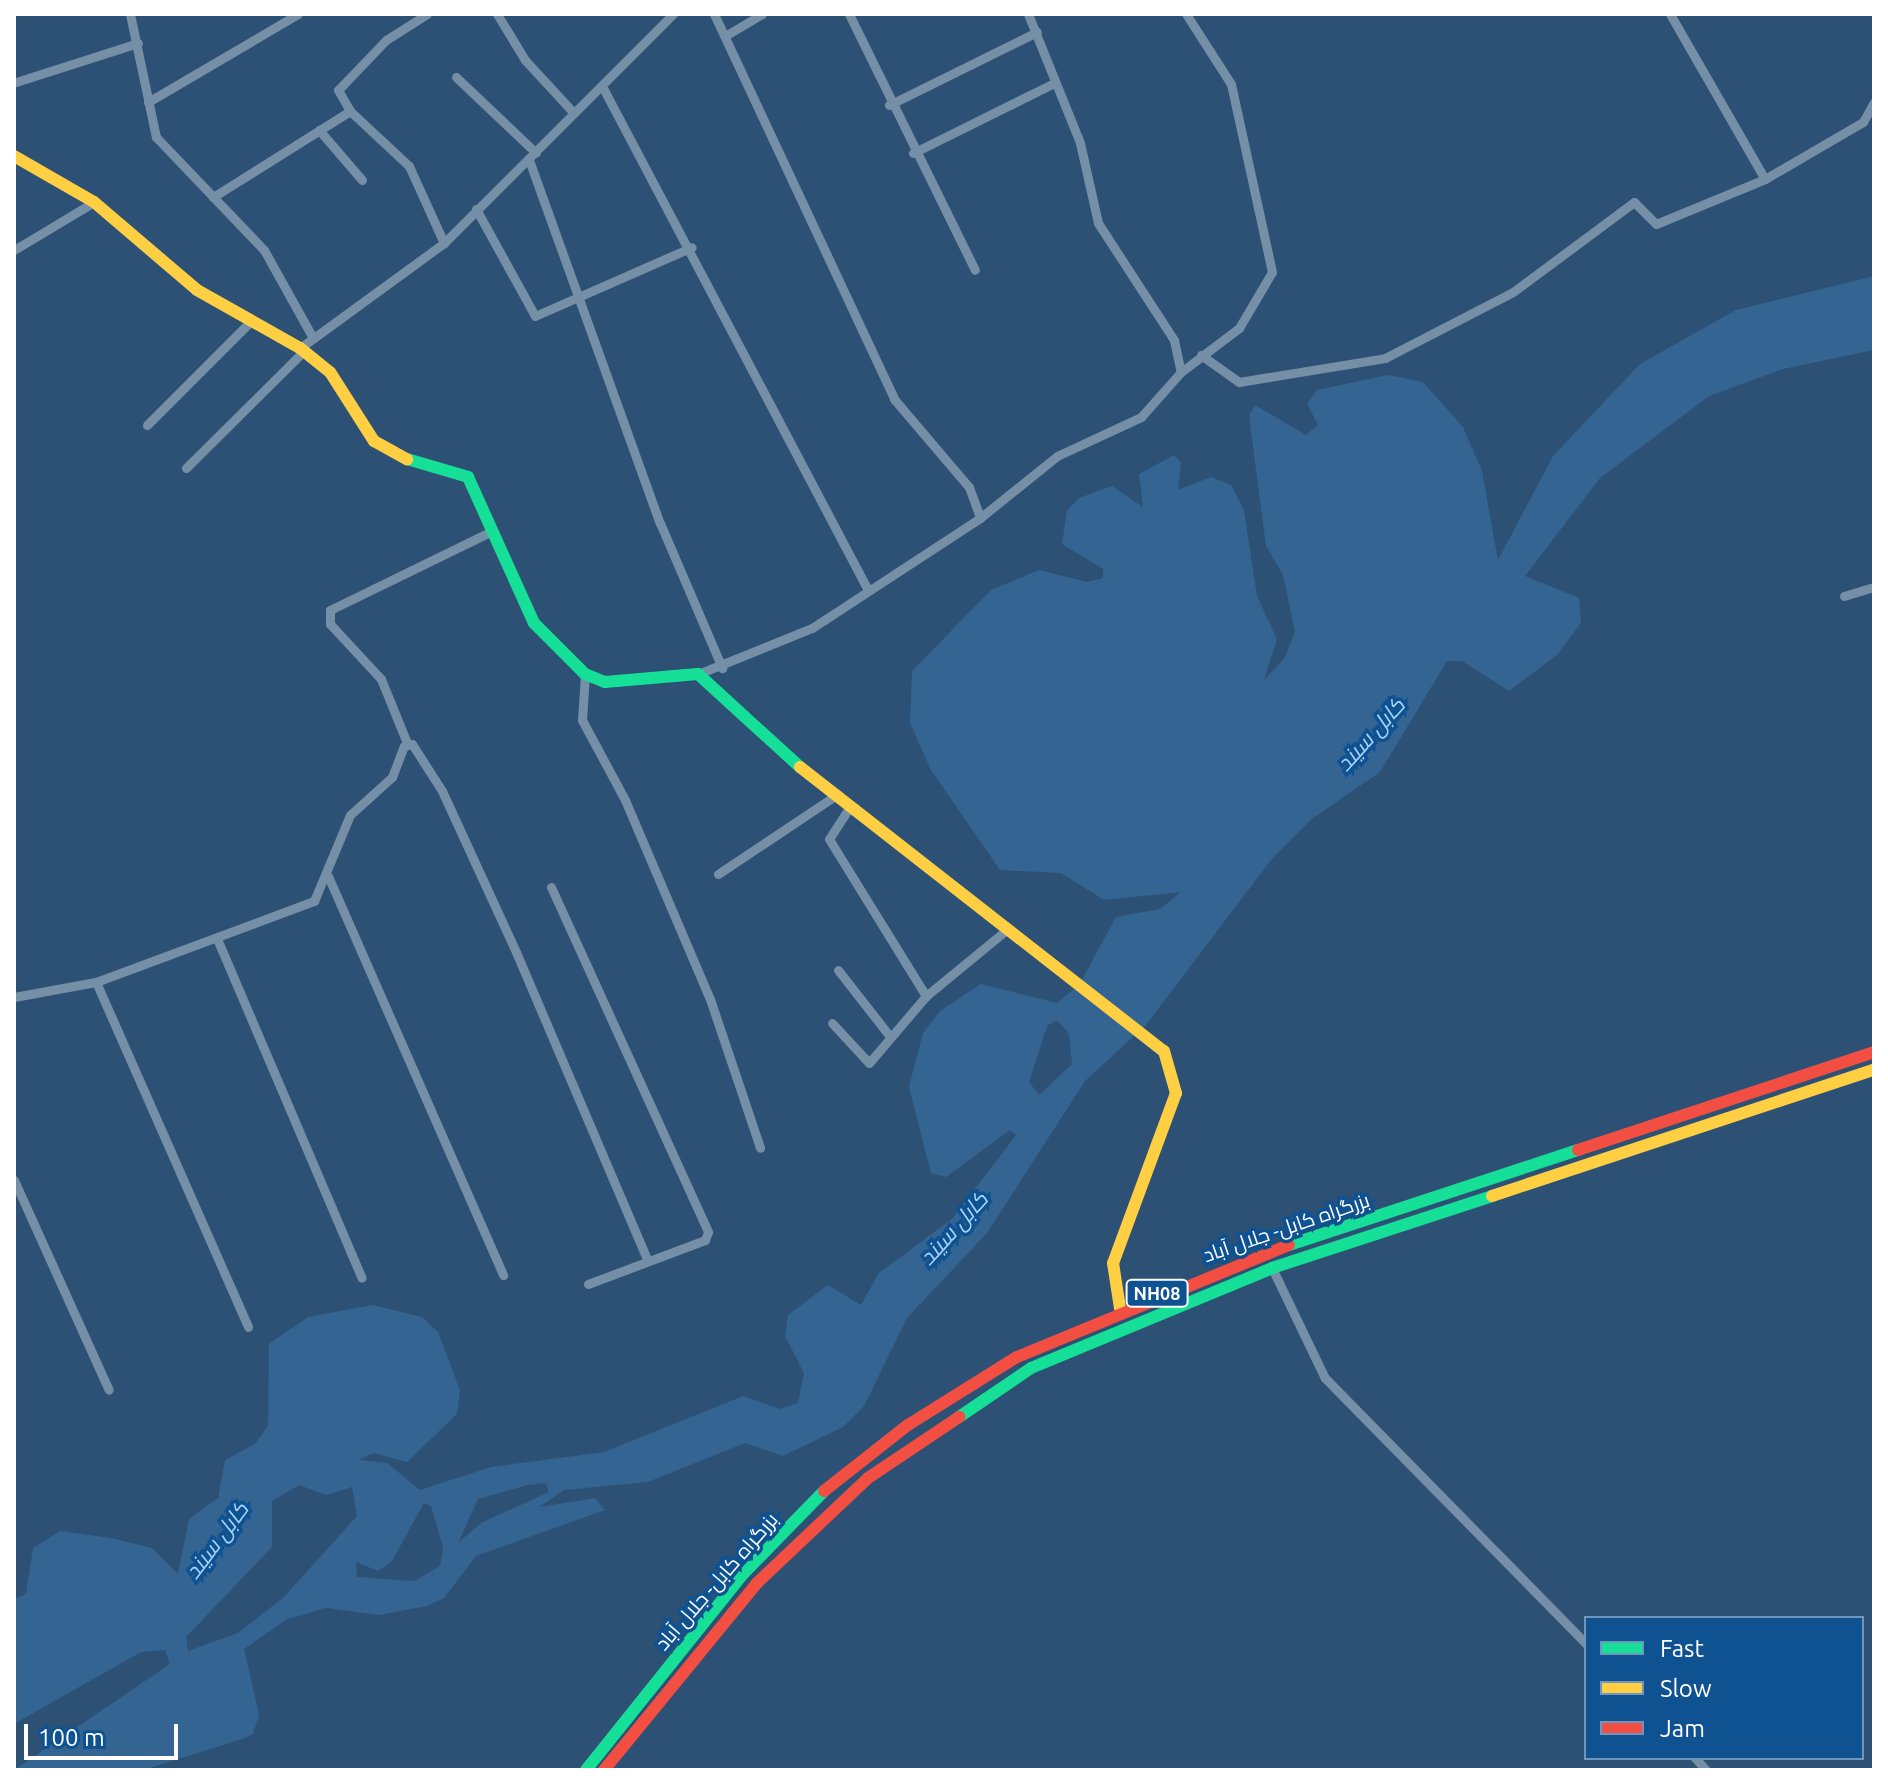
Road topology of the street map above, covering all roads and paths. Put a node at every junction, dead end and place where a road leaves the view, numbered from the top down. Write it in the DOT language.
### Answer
graph roads {
  1 [pos="298,14"];
  2 [pos="427,14"];
  3 [pos="497,14"];
  4 [pos="673,14"];
  5 [pos="714,14"];
  6 [pos="762,14"];
  7 [pos="849,14"];
  8 [pos="1028,14"];
  9 [pos="1186,14"];
  10 [pos="1670,14"];
  11 [pos="135,16"];
  12 [pos="1037,32"];
  13 [pos="725,36"];
  14 [pos="138,43"];
  15 [pos="456,77"];
  16 [pos="16,82"];
  17 [pos="1054,83"];
  18 [pos="602,86"];
  19 [pos="148,102"];
  20 [pos="1874,102"];
  21 [pos="889,105"];
  22 [pos="350,111"];
  23 [pos="572,111"];
  24 [pos="319,130"];
  25 [pos="913,153"];
  26 [pos="14,156"];
  27 [pos="532,157"];
  28 [pos="1765,179"];
  29 [pos="362,180"];
  30 [pos="213,197"];
  31 [pos="94,202"];
  32 [pos="476,209"];
  33 [pos="444,243"];
  34 [pos="692,247"];
  35 [pos="14,250"];
  36 [pos="975,270"];
  37 [pos="580,299"];
  38 [pos="251,321"];
  39 [pos="313,338"];
  40 [pos="302,350"];
  41 [pos="1201,355"];
  42 [pos="1181,372"];
  43 [pos="147,425"];
  44 [pos="186,468"];
  45 [pos="980,518"];
  46 [pos="488,533"];
  47 [pos="1874,587"];
  48 [pos="868,590"];
  49 [pos="1844,596"];
  50 [pos="722,668"];
  51 [pos="585,674"];
  52 [pos="698,674"];
  53 [pos="407,743"];
  54 [pos="838,794"];
  55 [pos="851,805"];
  56 [pos="718,874"];
  57 [pos="328,876"];
  58 [pos="551,887"];
  59 [pos="1004,932"];
  60 [pos="218,941"];
  61 [pos="838,970"];
  62 [pos="96,982"];
  63 [pos="926,996"];
  64 [pos="14,997"];
  65 [pos="832,1023"];
  66 [pos="888,1034"];
  67 [pos="1874,1052"];
  68 [pos="1874,1070"];
  69 [pos="760,1148"];
  70 [pos="14,1180"];
  71 [pos="1308,1240"];
  72 [pos="1313,1254"];
  73 [pos="1245,1260"];
  74 [pos="648,1261"];
  75 [pos="1272,1268"];
  76 [pos="503,1275"];
  77 [pos="1251,1275"];
  78 [pos="362,1278"];
  79 [pos="588,1284"];
  80 [pos="1152,1295"];
  81 [pos="1120,1308"];
  82 [pos="1158,1310"];
  83 [pos="248,1327"];
  84 [pos="109,1390"];
  85 [pos="744,1573"];
  86 [pos="757,1583"];
  87 [pos="1584,1642"];
  88 [pos="586,1770"];
  89 [pos="604,1770"];
  1 -- 19 [label="street"];
  2 -- 22 [label="street"];
  3 -- 23 [label="street"];
  4 -- 18 [label="street"];
  5 -- 13 [label="street"];
  6 -- 13 [label="street"];
  7 -- 21 [label="street"];
  8 -- 12 [label="street"];
  9 -- 41 [label="street"];
  10 -- 28 [label="street"];
  11 -- 14 [label="street"];
  12 -- 17 [label="street"];
  12 -- 21 [label="street"];
  13 -- 45 [label="street"];
  14 -- 16 [label="street"];
  14 -- 19 [label="street"];
  15 -- 27 [label="street"];
  17 -- 25 [label="street"];
  17 -- 42 [label="street"];
  18 -- 23 [label="street"];
  18 -- 34 [label="street"];
  19 -- 30 [label="street"];
  20 -- 28 [label="street"];
  21 -- 25 [label="street"];
  22 -- 24 [label="street"];
  22 -- 33 [label="street"];
  23 -- 27 [label="street"];
  24 -- 29 [label="street"];
  24 -- 30 [label="street"];
  25 -- 36 [label="street"];
  26 -- 31 [label="main road"];
  27 -- 32 [label="street"];
  27 -- 37 [label="street"];
  28 -- 41 [label="street"];
  30 -- 39 [label="street"];
  31 -- 35 [label="street"];
  31 -- 38 [label="main road"];
  32 -- 33 [label="street"];
  32 -- 37 [label="street"];
  33 -- 39 [label="street"];
  34 -- 37 [label="street"];
  34 -- 48 [label="street"];
  37 -- 50 [label="street"];
  38 -- 40 [label="main road"];
  38 -- 43 [label="street"];
  39 -- 40 [label="street"];
  40 -- 44 [label="street"];
  40 -- 46 [label="main road"];
  41 -- 42 [label="street"];
  42 -- 45 [label="street"];
  45 -- 48 [label="street"];
  46 -- 51 [label="main road"];
  46 -- 53 [label="street"];
  47 -- 49 [label="street"];
  48 -- 50 [label="street"];
  50 -- 52 [label="street"];
  51 -- 52 [label="main road"];
  51 -- 69 [label="street"];
  52 -- 54 [label="main road"];
  53 -- 57 [label="street"];
  53 -- 74 [label="street"];
  54 -- 55 [label="main road"];
  54 -- 56 [label="street"];
  55 -- 59 [label="main road"];
  55 -- 63 [label="street"];
  57 -- 60 [label="street"];
  57 -- 76 [label="street"];
  58 -- 74 [label="street"];
  59 -- 63 [label="street"];
  59 -- 81 [label="main road"];
  60 -- 62 [label="street"];
  60 -- 78 [label="street"];
  61 -- 66 [label="street"];
  62 -- 64 [label="street"];
  62 -- 83 [label="street"];
  63 -- 66 [label="street"];
  65 -- 66 [label="street"];
  67 -- 71 [label="main road, بزرگراه کابل- جلال آباد / NH08"];
  68 -- 72 [label="main road, بزرگراه کابل- جلال آباد / NH08"];
  70 -- 84 [label="street"];
  71 -- 72 [label="main road"];
  71 -- 73 [label="main road, بزرگراه کابل- جلال آباد / NH08"];
  72 -- 75 [label="main road, بزرگراه کابل- جلال آباد / NH08"];
  73 -- 77 [label="main road"];
  73 -- 80 [label="main road, بزرگراه کابل- جلال آباد / NH08"];
  74 -- 79 [label="street"];
  75 -- 77 [label="main road, بزرگراه کابل- جلال آباد / NH08"];
  75 -- 87 [label="street"];
  77 -- 82 [label="main road, بزرگراه کابل- جلال آباد / NH08"];
  80 -- 81 [label="main road, بزرگراه کابل- جلال آباد / NH08"];
  80 -- 82 [label="main road"];
  81 -- 85 [label="main road, بزرگراه کابل- جلال آباد / NH08"];
  82 -- 86 [label="main road, بزرگراه کابل- جلال آباد / NH08"];
  85 -- 86 [label="main road"];
  85 -- 88 [label="main road, بزرگراه کابل- جلال آباد / NH08"];
  86 -- 89 [label="main road, بزرگراه کابل- جلال آباد / NH08"];
}
